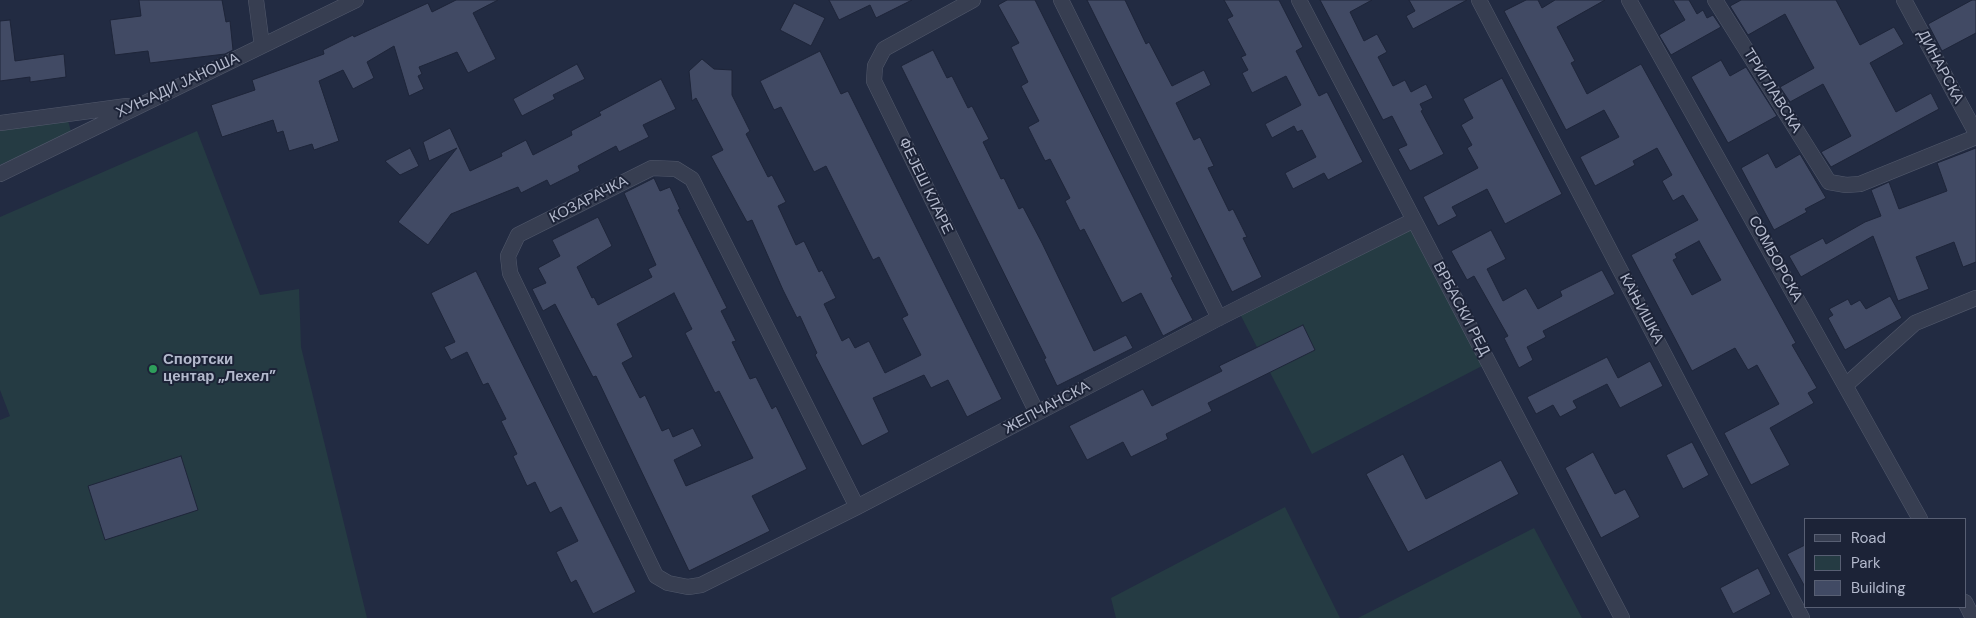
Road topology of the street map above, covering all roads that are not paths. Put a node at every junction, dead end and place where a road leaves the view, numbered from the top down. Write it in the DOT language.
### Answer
graph roads {
  1 [pos="256,0"];
  2 [pos="356,0"];
  3 [pos="973,0"];
  4 [pos="1061,0"];
  5 [pos="1299,0"];
  6 [pos="1479,0"];
  7 [pos="1629,0"];
  8 [pos="1714,0"];
  9 [pos="1904,0"];
  10 [pos="262,46"];
  11 [pos="142,104"];
  12 [pos="0,122"];
  13 [pos="1976,133"];
  14 [pos="1976,137"];
  15 [pos="0,174"];
  16 [pos="1414,220"];
  17 [pos="1976,298"];
  18 [pos="1219,318"];
  19 [pos="1846,385"];
  20 [pos="1037,413"];
  21 [pos="857,507"];
  22 [pos="1919,518"];
  23 [pos="678,586"];
  24 [pos="1966,604"];
  25 [pos="1622,618"];
  26 [pos="1802,618"];
  27 [pos="1974,618"];
  1 -- 10 [label="street"];
  2 -- 10 [label="street, ХУЊАДИ ЈАНОША"];
  3 -- 20 [label="street, ФЕЈЕШ КЛАРЕ"];
  4 -- 18 [label="street"];
  5 -- 16 [label="street, ВРБАСКИ РЕД"];
  6 -- 26 [label="street, КАЊИШКА"];
  7 -- 19 [label="street, СОМБОРСКА"];
  8 -- 14 [label="street, ТРИГЛАВСКА"];
  9 -- 13 [label="street, ДИНАРСКА"];
  10 -- 11 [label="street, ХУЊАДИ ЈАНОША"];
  11 -- 12 [label="street"];
  11 -- 15 [label="street, ХУЊАДИ ЈАНОША"];
  16 -- 18 [label="street, ЖЕПЧАНСКА"];
  16 -- 25 [label="street, ВРБАСКИ РЕД"];
  17 -- 19 [label="street"];
  18 -- 20 [label="street, ЖЕПЧАНСКА"];
  19 -- 22 [label="street, СОМБОРСКА"];
  20 -- 21 [label="street, ЖЕПЧАНСКА"];
  21 -- 23 [label="street, ЖЕПЧАНСКА"];
  21 -- 23 [label="street, КОЗАРАЧКА"];
  24 -- 27 [label="street"];
}
